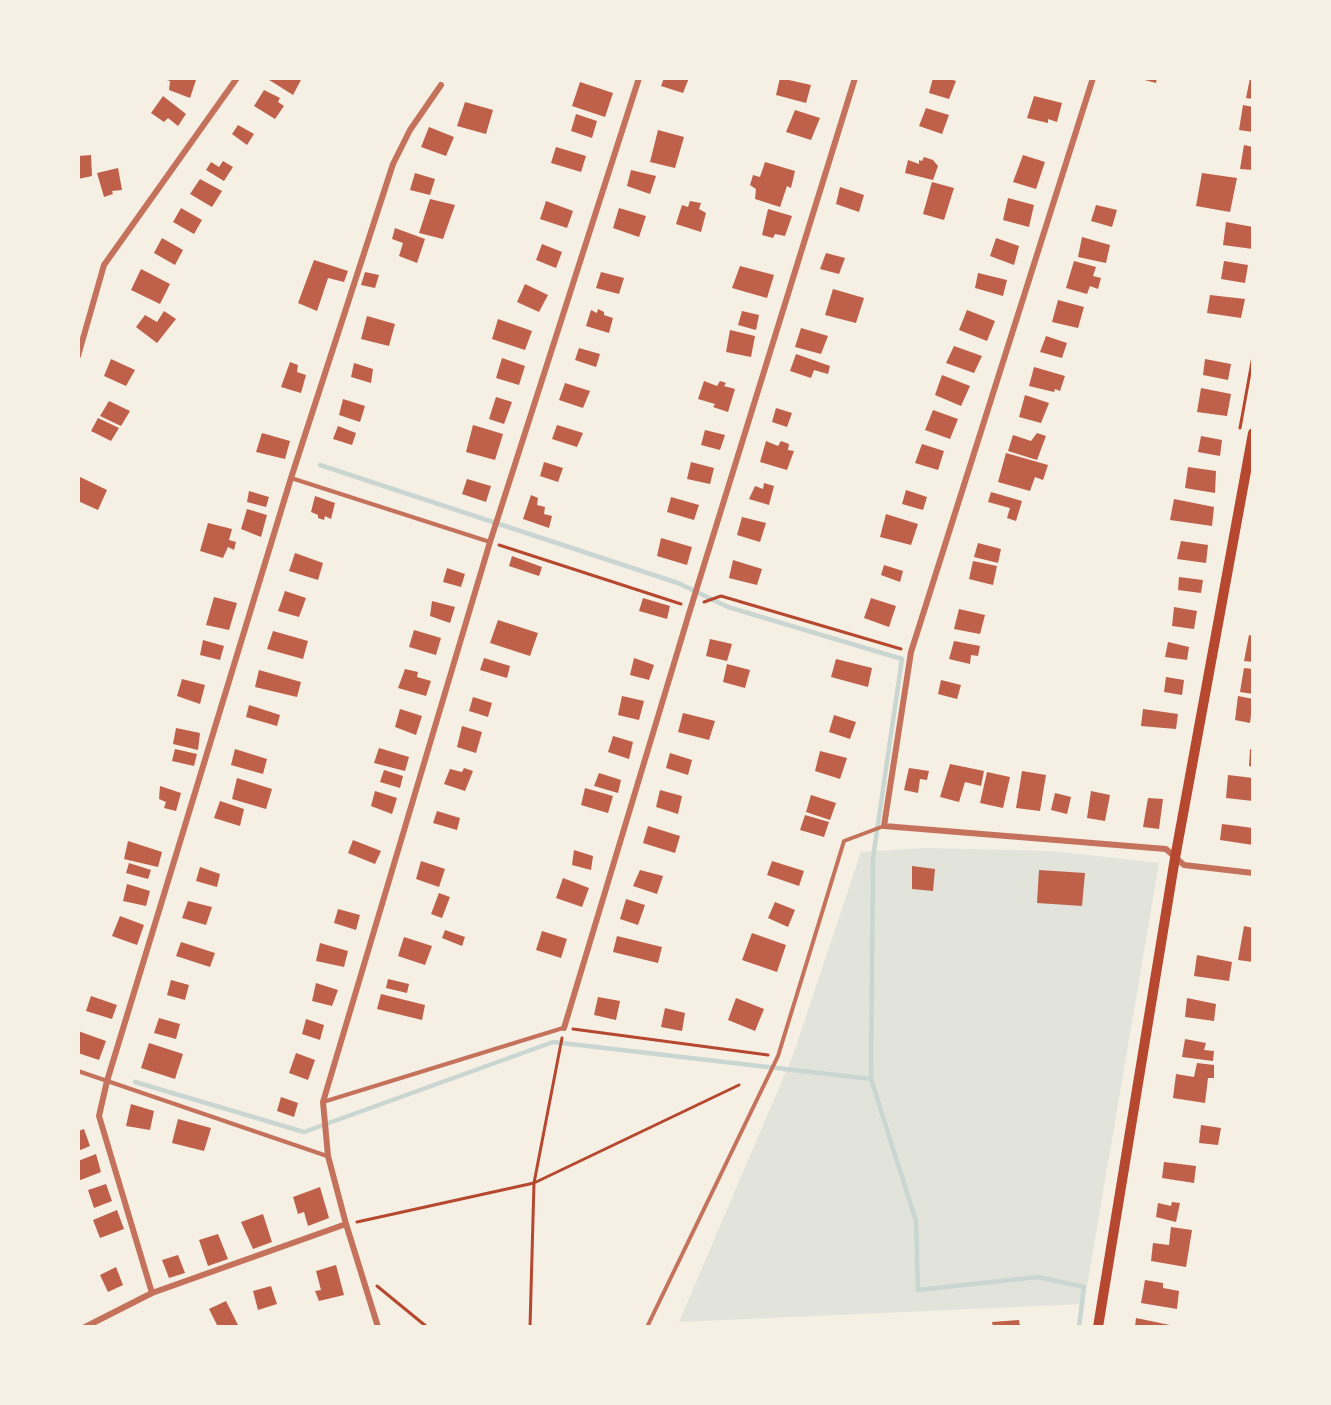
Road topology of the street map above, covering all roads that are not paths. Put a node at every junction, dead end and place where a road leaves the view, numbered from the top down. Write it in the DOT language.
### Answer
graph roads {
  1 [pos="237,78"];
  2 [pos="639,78"];
  3 [pos="855,78"];
  4 [pos="1094,78"];
  5 [pos="441,85"];
  6 [pos="78,356"];
  7 [pos="1253,433"];
  8 [pos="291,478"];
  9 [pos="490,542"];
  10 [pos="884,826"];
  11 [pos="1175,858"];
  12 [pos="1253,873"];
  13 [pos="564,1028"];
  14 [pos="78,1071"];
  15 [pos="107,1081"];
  16 [pos="323,1102"];
  17 [pos="328,1156"];
  18 [pos="346,1224"];
  19 [pos="152,1293"];
  20 [pos="102,1318"];
  21 [pos="85,1327"];
  22 [pos="103,1327"];
  23 [pos="378,1327"];
  24 [pos="647,1327"];
  25 [pos="1098,1327"];
  1 -- 6 [label="street"];
  2 -- 9 [label="street"];
  3 -- 13 [label="street"];
  4 -- 10 [label="street"];
  5 -- 8 [label="street"];
  7 -- 11 [label="main road"];
  8 -- 9 [label="lane"];
  8 -- 15 [label="street"];
  9 -- 16 [label="street"];
  10 -- 11 [label="street"];
  10 -- 24 [label="lane"];
  11 -- 12 [label="street"];
  11 -- 25 [label="main road"];
  13 -- 16 [label="lane"];
  14 -- 15 [label="lane"];
  15 -- 17 [label="lane"];
  15 -- 19 [label="street"];
  16 -- 17 [label="street"];
  17 -- 18 [label="street"];
  18 -- 19 [label="street"];
  18 -- 23 [label="street"];
  19 -- 20 [label="street"];
  20 -- 21 [label="street"];
  20 -- 22 [label="street"];
}
